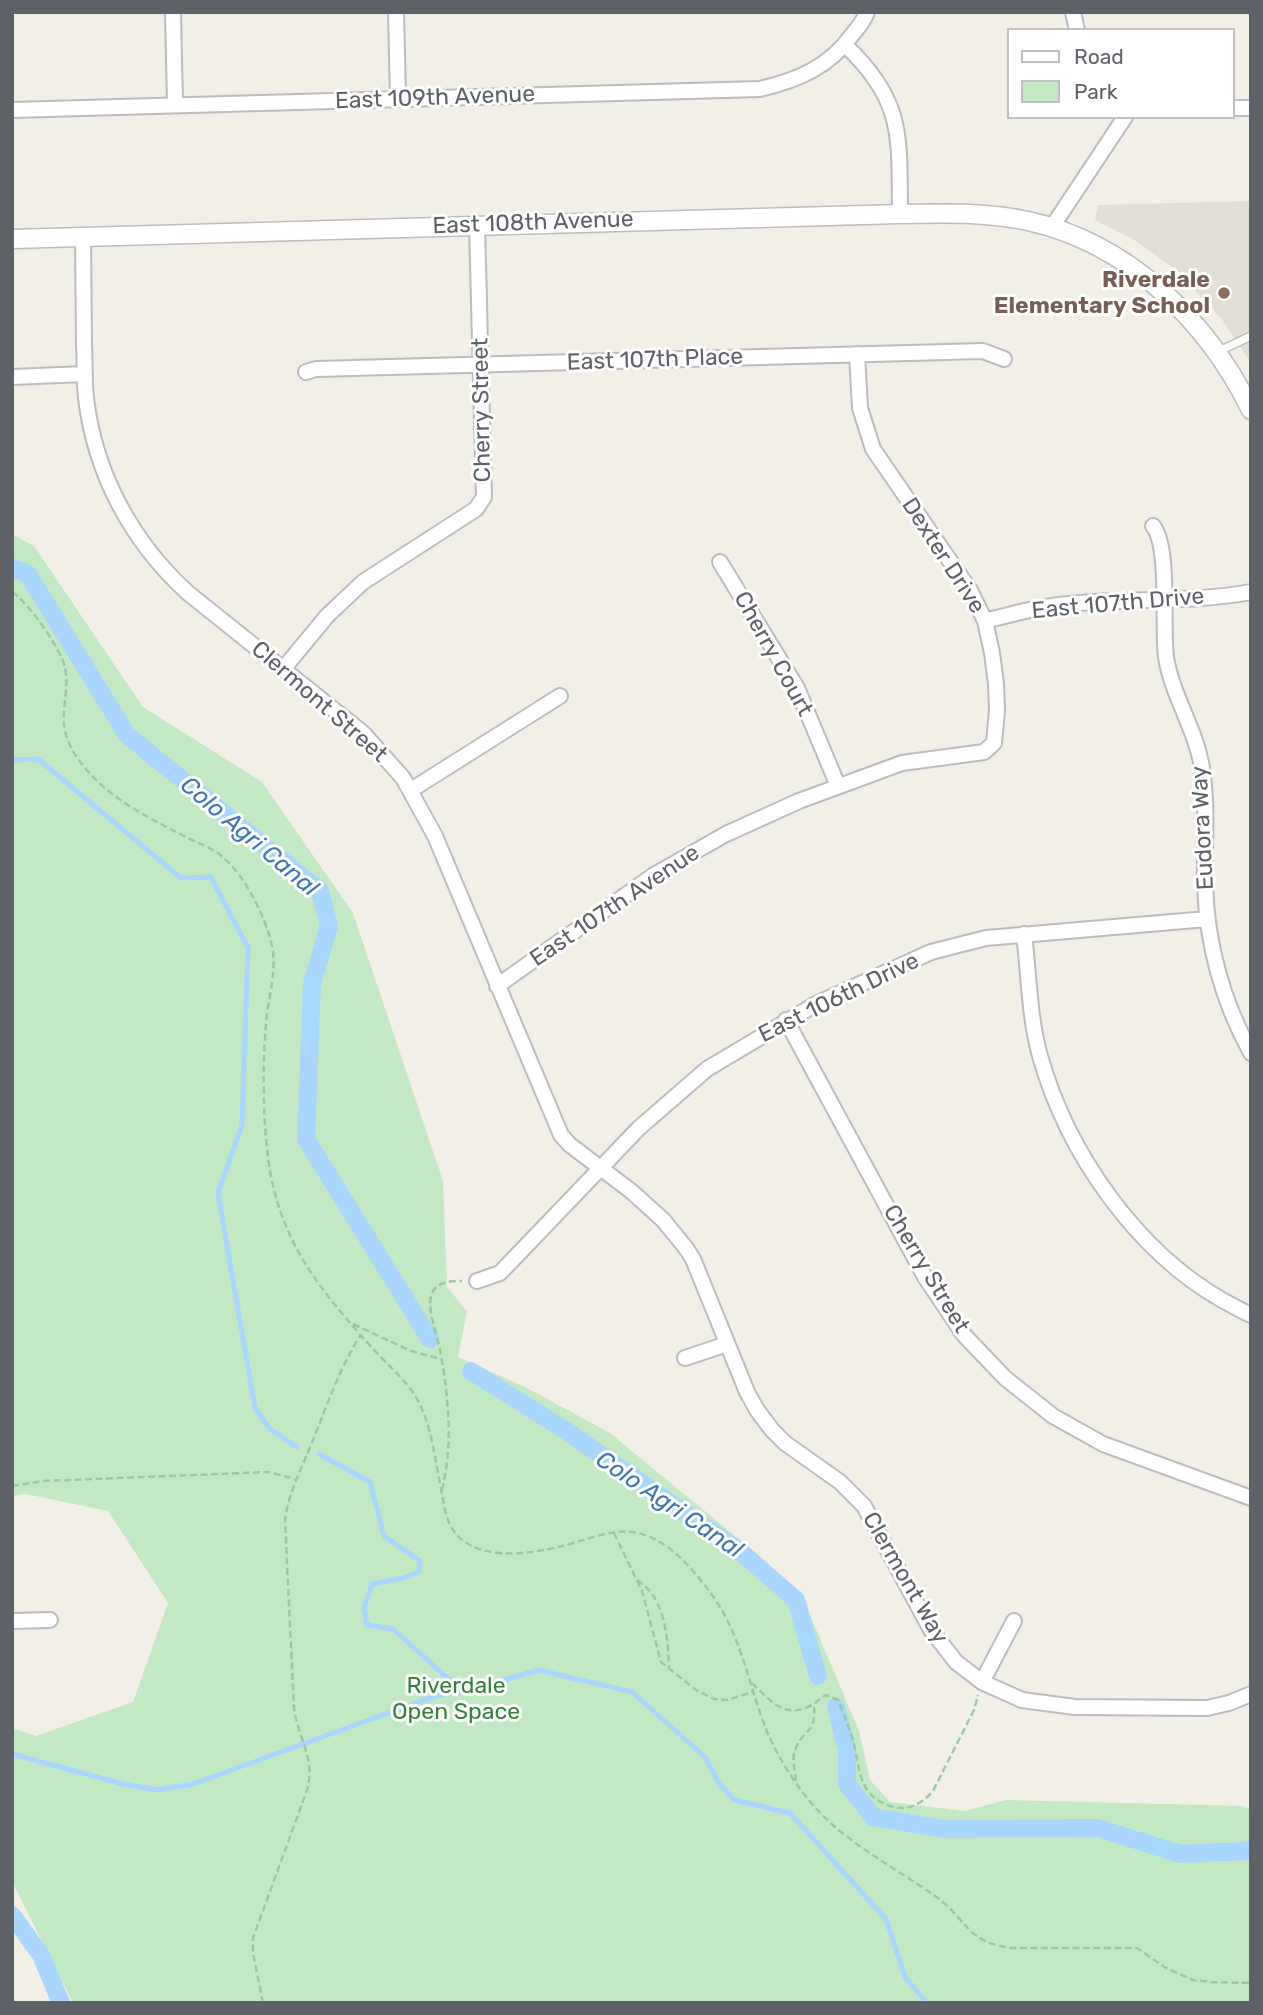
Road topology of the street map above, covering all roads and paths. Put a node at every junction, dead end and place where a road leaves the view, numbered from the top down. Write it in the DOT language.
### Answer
graph roads {
  1 [pos="173,12"];
  2 [pos="396,12"];
  3 [pos="867,12"];
  4 [pos="845,45"];
  5 [pos="398,99"];
  6 [pos="175,105"];
  7 [pos="12,110"];
  8 [pos="1124,119"];
  9 [pos="900,214"];
  10 [pos="477,225"];
  11 [pos="1052,227"];
  12 [pos="83,236"];
  13 [pos="12,239"];
  14 [pos="1251,336"];
  15 [pos="1217,352"];
  16 [pos="857,354"];
  17 [pos="1004,359"];
  18 [pos="481,365"];
  19 [pos="306,372"];
  20 [pos="85,374"];
  21 [pos="12,377"];
  22 [pos="1251,410"];
  23 [pos="1153,526"];
  24 [pos="720,562"];
  25 [pos="12,592"];
  26 [pos="1251,592"];
  27 [pos="1163,601"];
  28 [pos="985,621"];
  29 [pos="284,668"];
  30 [pos="560,696"];
  31 [pos="974,753"];
  32 [pos="838,786"];
  33 [pos="411,790"];
  34 [pos="1207,919"];
  35 [pos="1024,934"];
  36 [pos="497,986"];
  37 [pos="786,1020"];
  38 [pos="1251,1053"];
  39 [pos="601,1168"];
  40 [pos="477,1281"];
  41 [pos="1251,1315"];
  42 [pos="350,1322"];
  43 [pos="361,1335"];
  44 [pos="727,1344"];
  45 [pos="685,1358"];
  46 [pos="442,1359"];
  47 [pos="295,1479"];
  48 [pos="12,1486"];
  49 [pos="442,1494"];
  50 [pos="1251,1498"];
  51 [pos="614,1533"];
  52 [pos="637,1580"];
  53 [pos="50,1620"];
  54 [pos="12,1621"];
  55 [pos="1014,1621"];
  56 [pos="669,1670"];
  57 [pos="749,1681"];
  58 [pos="982,1682"];
  59 [pos="753,1692"];
  60 [pos="1251,1693"];
  61 [pos="814,1704"];
  62 [pos="796,1782"];
  63 [pos="1251,1983"];
  64 [pos="263,2003"];
  1 -- 6 [label="street"];
  2 -- 5 [label="street"];
  3 -- 4 [label="street, East 109th Avenue"];
  4 -- 5 [label="street, East 109th Avenue"];
  4 -- 9 [label="street"];
  5 -- 6 [label="street, East 109th Avenue"];
  6 -- 7 [label="street, East 109th Avenue"];
  8 -- 11 [label="street"];
  9 -- 10 [label="street, East 108th Avenue"];
  9 -- 11 [label="street, East 108th Avenue"];
  10 -- 12 [label="street, East 108th Avenue"];
  10 -- 18 [label="street, Cherry Street"];
  11 -- 15 [label="street, East 108th Avenue"];
  12 -- 13 [label="street, East 108th Avenue"];
  12 -- 20 [label="street, Clermont Street"];
  14 -- 15 [label="lane"];
  15 -- 22 [label="street, East 108th Avenue"];
  16 -- 17 [label="street, East 107th Place"];
  16 -- 18 [label="street, East 107th Place"];
  16 -- 28 [label="street, Dexter Drive"];
  18 -- 19 [label="street, East 107th Place"];
  18 -- 29 [label="street, Cherry Street"];
  20 -- 21 [label="street"];
  20 -- 29 [label="street, Clermont Street"];
  23 -- 27 [label="street, Eudora Way"];
  24 -- 32 [label="street, Cherry Court"];
  25 -- 42 [label="path"];
  26 -- 27 [label="street, East 107th Drive"];
  27 -- 28 [label="street, East 107th Drive"];
  27 -- 34 [label="street, Eudora Way"];
  28 -- 31 [label="street, Dexter Drive"];
  29 -- 33 [label="street, Clermont Street"];
  30 -- 33 [label="street"];
  31 -- 32 [label="street, East 107th Avenue"];
  32 -- 36 [label="street, East 107th Avenue"];
  33 -- 36 [label="street, Clermont Street"];
  34 -- 35 [label="street, East 106th Drive"];
  34 -- 38 [label="street, Eudora Way"];
  35 -- 37 [label="street, East 106th Drive"];
  35 -- 41 [label="street"];
  36 -- 39 [label="street, Clermont Street"];
  37 -- 39 [label="street, East 106th Drive"];
  37 -- 50 [label="street, Cherry Street"];
  39 -- 40 [label="street, East 106th Drive"];
  39 -- 44 [label="street, Clermont Way"];
  40 -- 46 [label="path"];
  42 -- 43 [label="path"];
  42 -- 46 [label="path"];
  43 -- 47 [label="path"];
  43 -- 49 [label="path"];
  44 -- 45 [label="street"];
  44 -- 58 [label="street, Clermont Way"];
  46 -- 49 [label="path"];
  47 -- 48 [label="path"];
  47 -- 64 [label="path"];
  49 -- 51 [label="path"];
  51 -- 52 [label="path"];
  51 -- 57 [label="path"];
  52 -- 56 [label="path"];
  52 -- 56 [label="path"];
  53 -- 54 [label="street"];
  55 -- 58 [label="street"];
  56 -- 59 [label="path"];
  57 -- 59 [label="path"];
  57 -- 61 [label="path"];
  58 -- 60 [label="street, Clermont Way"];
  58 -- 61 [label="path"];
  59 -- 62 [label="path"];
  61 -- 62 [label="path"];
  62 -- 63 [label="path"];
}
